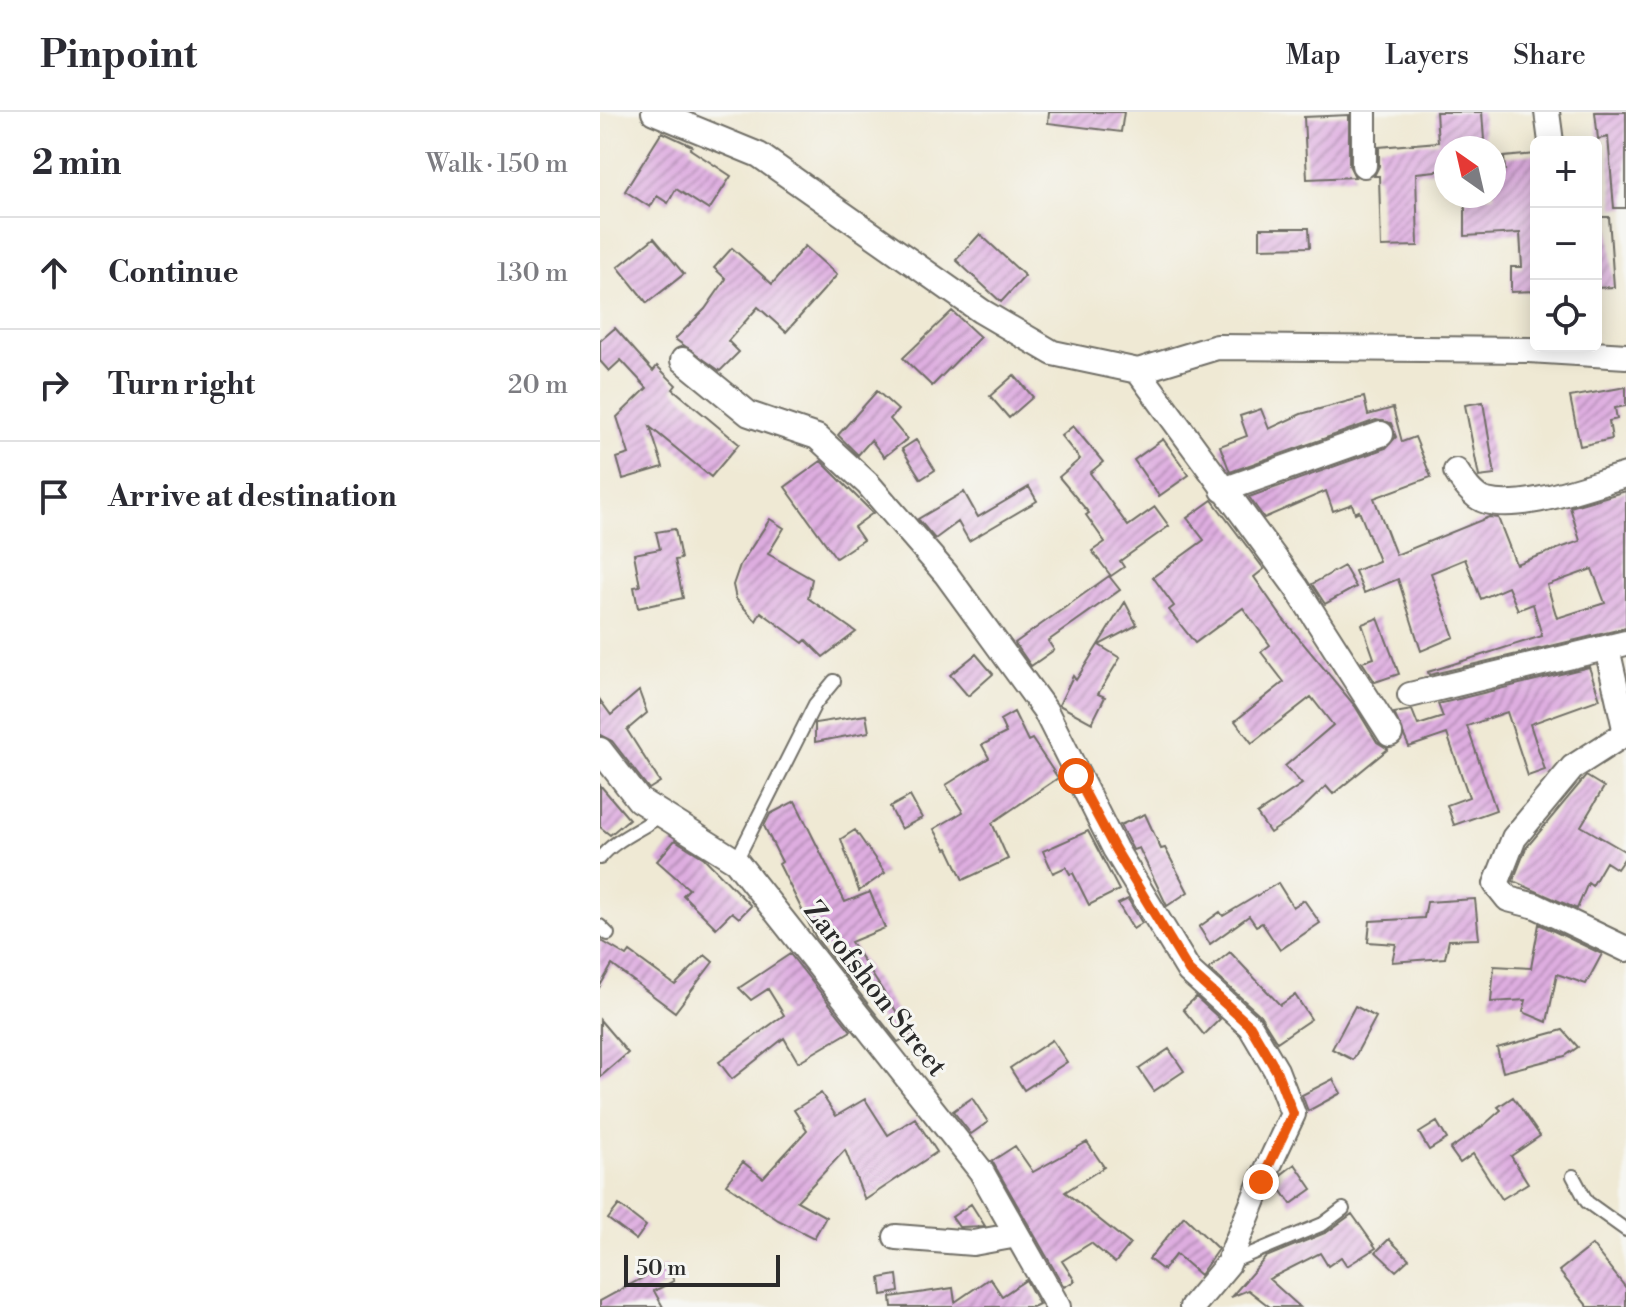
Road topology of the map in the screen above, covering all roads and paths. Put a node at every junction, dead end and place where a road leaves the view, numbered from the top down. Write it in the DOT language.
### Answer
graph roads {
  1 [pos="654,112"];
  2 [pos="1364,112"];
  3 [pos="1547,112"];
  4 [pos="1550,136"];
  5 [pos="1364,165"];
  6 [pos="1626,356"];
  7 [pos="683,360"];
  8 [pos="1138,371"];
  9 [pos="1381,434"];
  10 [pos="1456,471"];
  11 [pos="1626,475"];
  12 [pos="1223,490"];
  13 [pos="1617,646"];
  14 [pos="834,681"];
  15 [pos="1410,695"];
  16 [pos="1390,734"];
  17 [pos="600,750"];
  18 [pos="662,814"];
  19 [pos="600,858"];
  20 [pos="736,861"];
  21 [pos="1626,949"];
  22 [pos="1573,1176"];
  23 [pos="1343,1209"];
  24 [pos="1626,1230"];
  25 [pos="1017,1235"];
  26 [pos="896,1237"];
  27 [pos="1228,1264"];
  28 [pos="1058,1307"];
  29 [pos="1192,1307"];
  1 -- 8 [label="street"];
  2 -- 5 [label="street"];
  3 -- 4 [label="street"];
  6 -- 8 [label="street"];
  7 -- 27 [label="street"];
  8 -- 12 [label="street"];
  9 -- 12 [label="street"];
  10 -- 11 [label="street"];
  12 -- 16 [label="street"];
  13 -- 15 [label="street"];
  13 -- 21 [label="street"];
  14 -- 20 [label="lane"];
  17 -- 18 [label="street, Zarofshon Street"];
  18 -- 19 [label="lane"];
  18 -- 20 [label="street, Zarofshon Street"];
  20 -- 25 [label="street, Zarofshon Street"];
  22 -- 24 [label="lane"];
  23 -- 27 [label="lane"];
  25 -- 26 [label="street"];
  25 -- 28 [label="street, Zarofshon Street"];
  27 -- 29 [label="street"];
}
